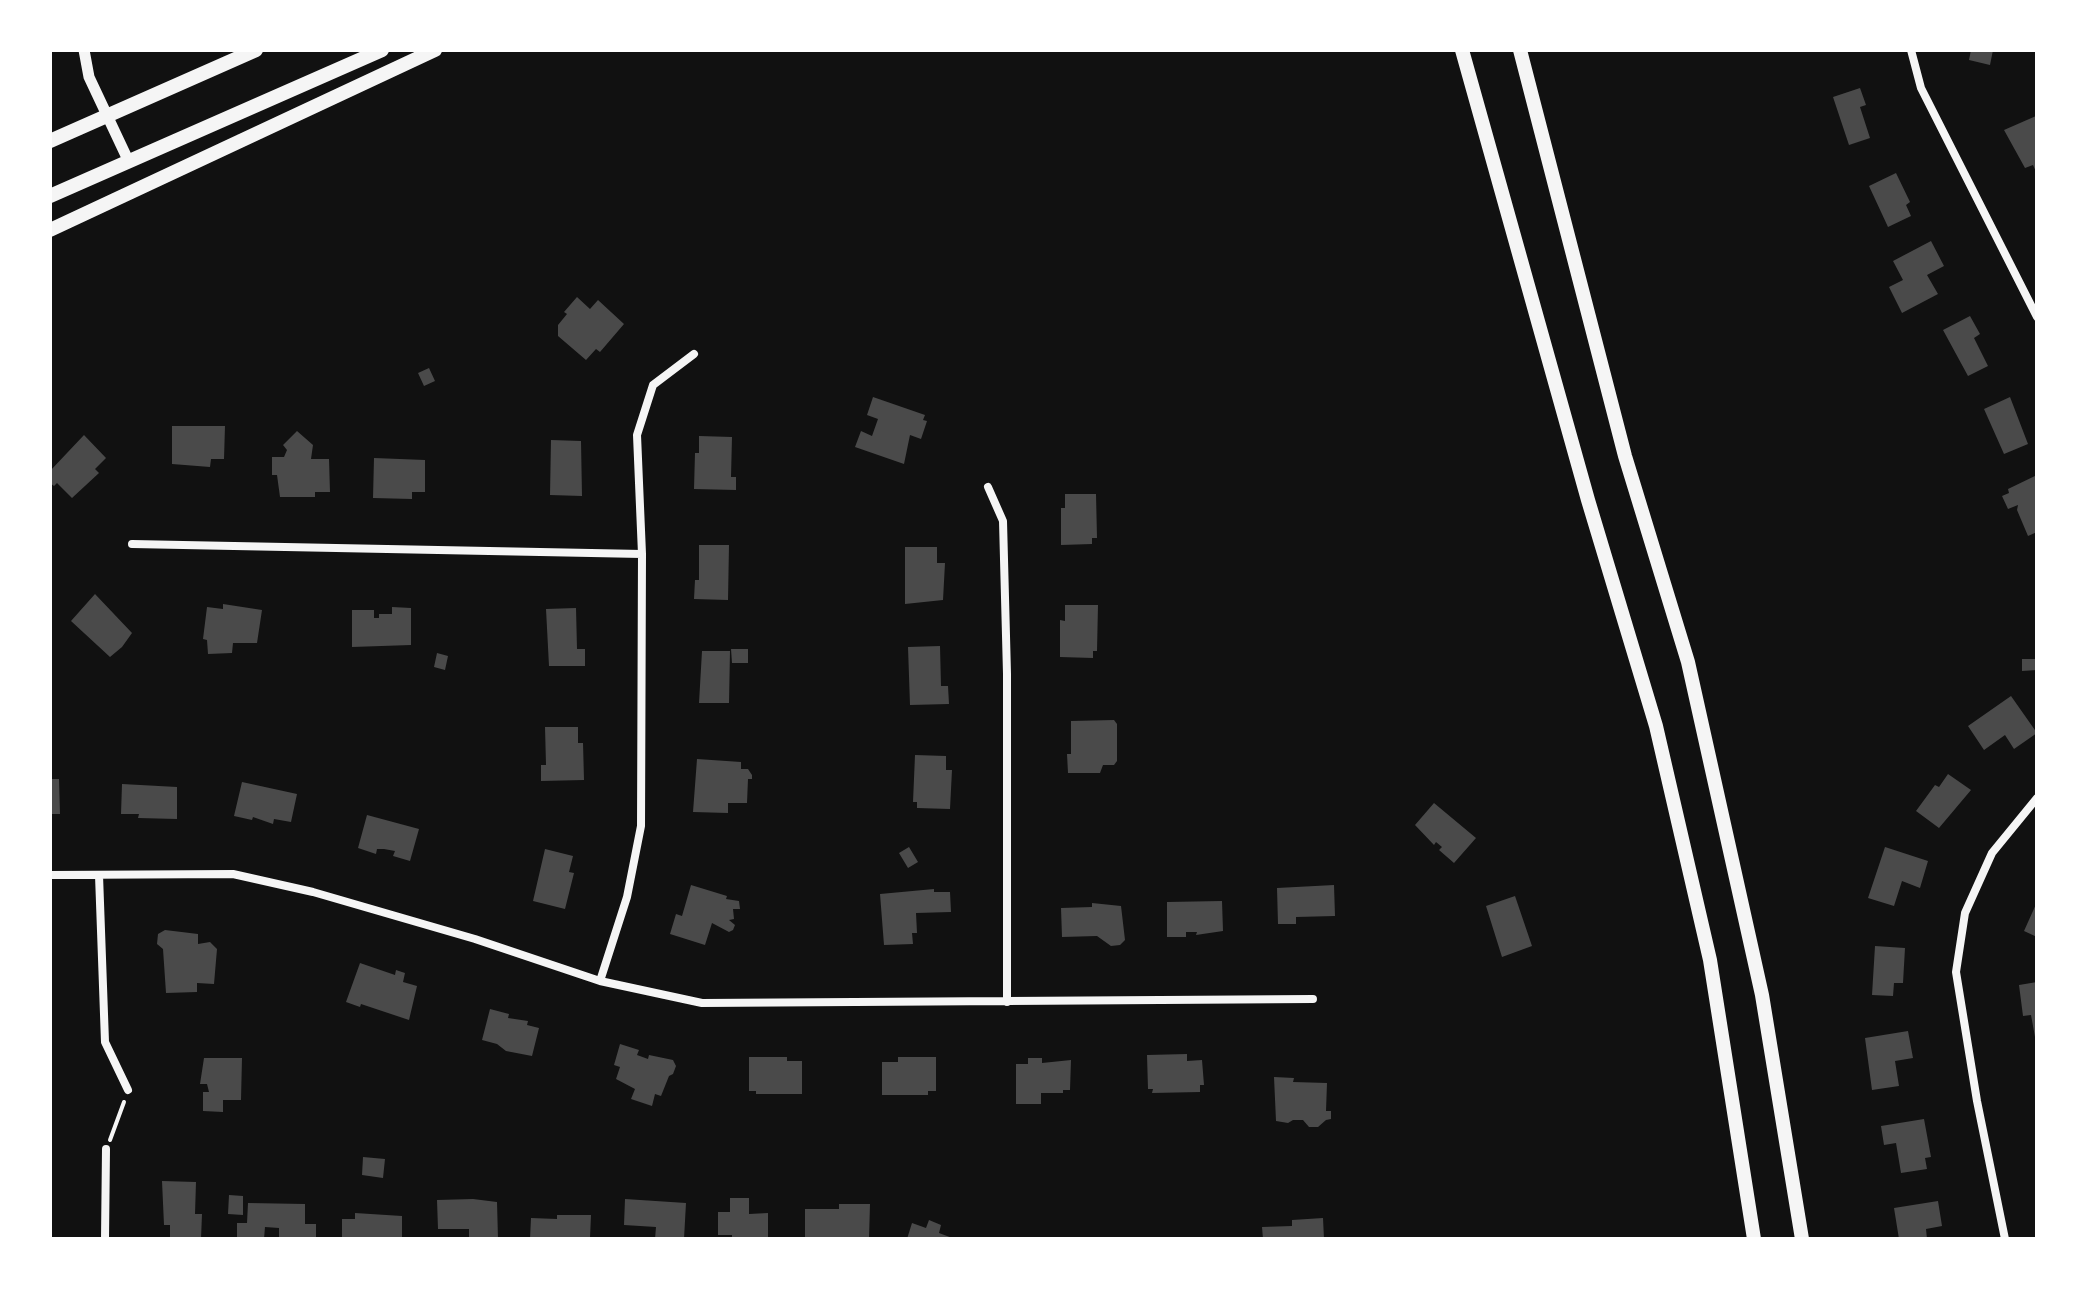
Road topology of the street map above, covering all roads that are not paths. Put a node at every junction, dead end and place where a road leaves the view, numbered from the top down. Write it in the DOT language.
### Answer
graph roads {
  1 [pos="84,50"];
  2 [pos="256,50"];
  3 [pos="382,50"];
  4 [pos="436,50"];
  5 [pos="1462,50"];
  6 [pos="1520,50"];
  7 [pos="1911,50"];
  8 [pos="106,116"];
  9 [pos="50,142"];
  10 [pos="129,162"];
  11 [pos="50,196"];
  12 [pos="50,230"];
  13 [pos="2037,318"];
  14 [pos="694,354"];
  15 [pos="988,487"];
  16 [pos="132,544"];
  17 [pos="642,554"];
  18 [pos="2037,798"];
  19 [pos="99,875"];
  20 [pos="50,876"];
  21 [pos="600,981"];
  22 [pos="1313,999"];
  23 [pos="1007,1002"];
  24 [pos="128,1090"];
  25 [pos="106,1149"];
  26 [pos="105,1239"];
  27 [pos="1754,1239"];
  28 [pos="1802,1239"];
  29 [pos="2005,1239"];
  1 -- 8 [label="main road"];
  2 -- 8 [label="highway"];
  3 -- 10 [label="highway"];
  4 -- 12 [label="highway"];
  5 -- 27 [label="highway"];
  6 -- 28 [label="highway"];
  7 -- 13 [label="street"];
  8 -- 9 [label="highway"];
  8 -- 10 [label="main road"];
  10 -- 11 [label="highway"];
  14 -- 17 [label="street"];
  15 -- 23 [label="street"];
  16 -- 17 [label="street"];
  17 -- 21 [label="street"];
  18 -- 29 [label="street"];
  19 -- 20 [label="street"];
  19 -- 21 [label="street"];
  19 -- 24 [label="street"];
  21 -- 23 [label="street"];
  22 -- 23 [label="street"];
  25 -- 26 [label="street"];
}
